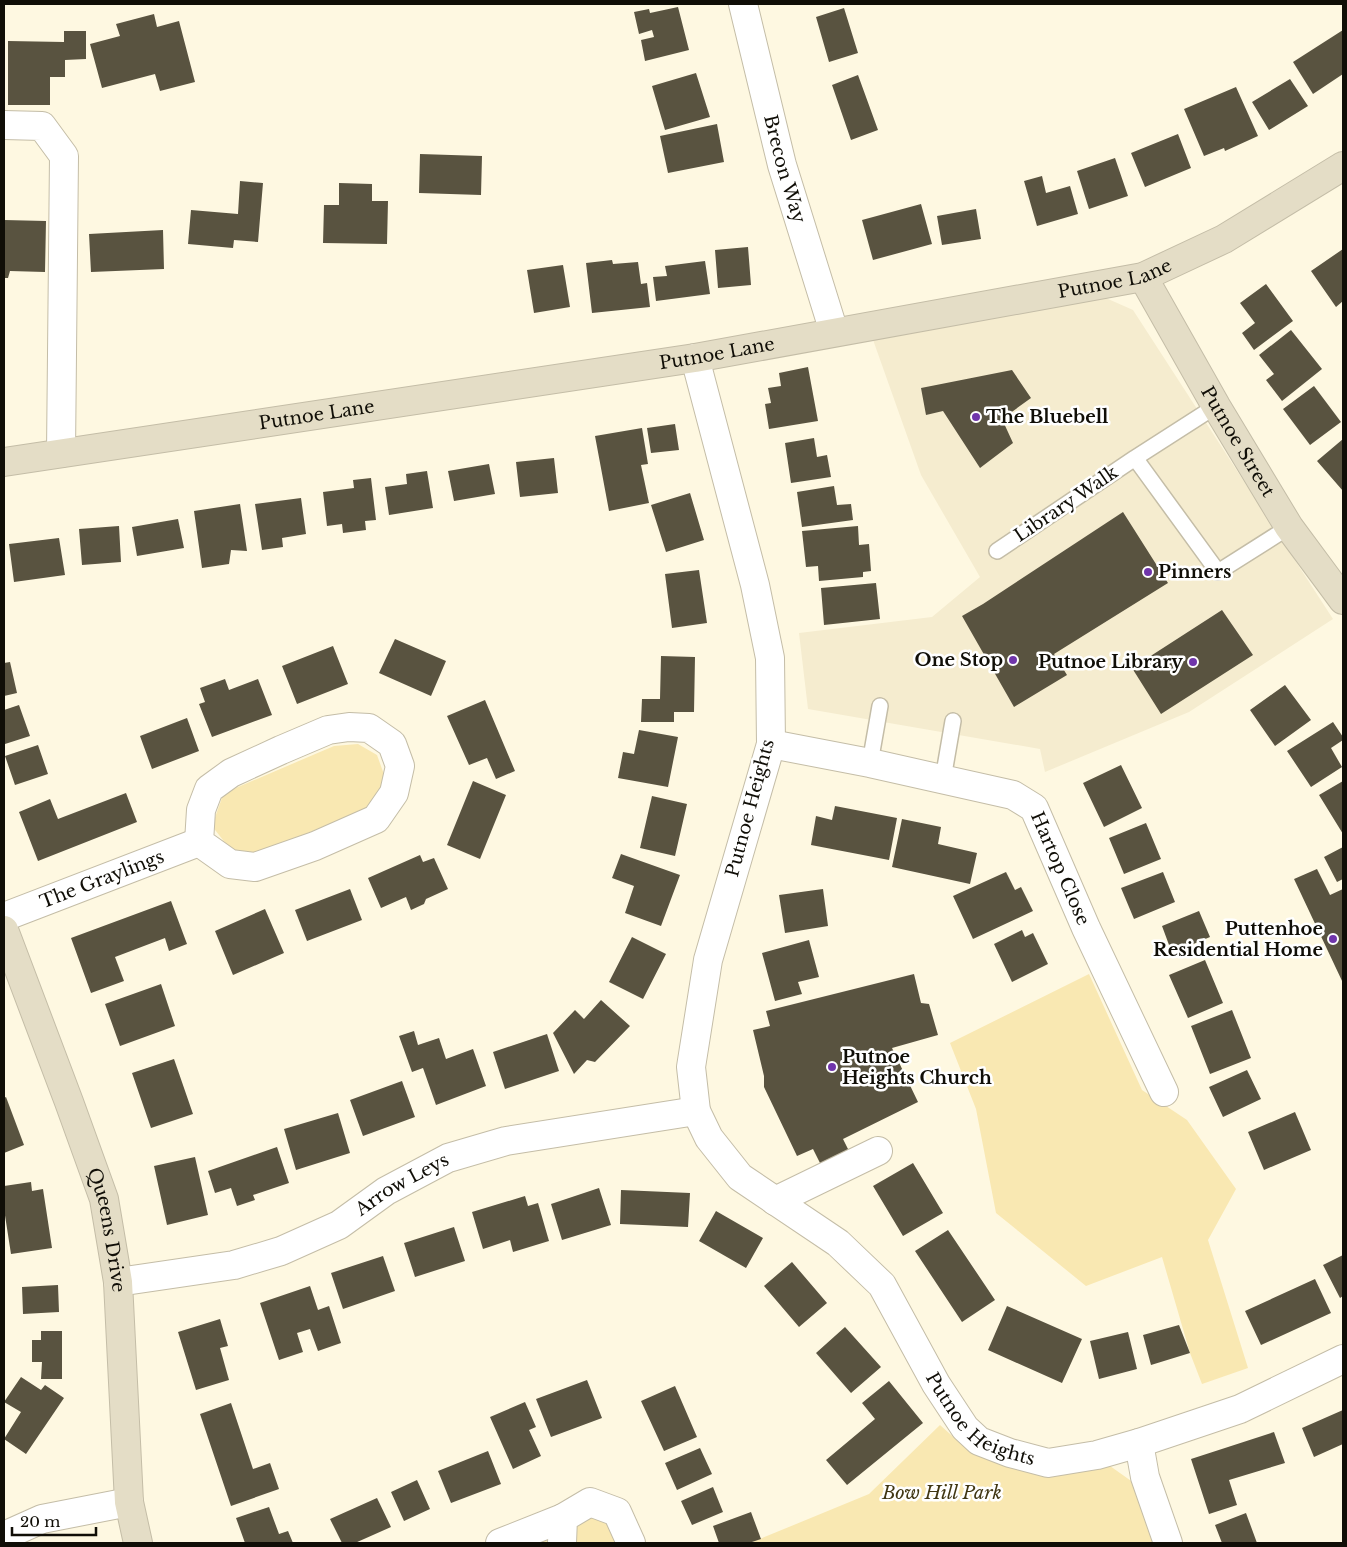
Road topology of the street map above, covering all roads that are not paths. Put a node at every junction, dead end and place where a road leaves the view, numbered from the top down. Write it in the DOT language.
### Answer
graph roads {
  1 [pos="743,4"];
  2 [pos="4,125"];
  3 [pos="1343,166"];
  4 [pos="1143,277"];
  5 [pos="834,332"];
  6 [pos="695,358"];
  7 [pos="1216,406"];
  8 [pos="61,453"];
  9 [pos="1135,458"];
  10 [pos="4,462"];
  11 [pos="1289,527"];
  12 [pos="997,551"];
  13 [pos="1343,600"];
  14 [pos="880,706"];
  15 [pos="953,721"];
  16 [pos="771,744"];
  17 [pos="870,763"];
  18 [pos="943,780"];
  19 [pos="199,842"];
  20 [pos="4,916"];
  21 [pos="4,930"];
  22 [pos="1164,1092"];
  23 [pos="696,1111"];
  24 [pos="878,1151"];
  25 [pos="775,1201"];
  26 [pos="118,1282"];
  27 [pos="1343,1359"];
  28 [pos="1140,1443"];
  29 [pos="129,1502"];
  30 [pos="562,1531"];
  31 [pos="4,1536"];
  32 [pos="138,1543"];
  33 [pos="500,1543"];
  34 [pos="631,1543"];
  35 [pos="1168,1543"];
  1 -- 5 [label="street, Brecon Way"];
  2 -- 8 [label="street"];
  3 -- 4 [label="street, Putnoe Lane"];
  4 -- 5 [label="street, Putnoe Lane"];
  4 -- 7 [label="street, Putnoe Street"];
  5 -- 6 [label="street, Putnoe Lane"];
  6 -- 8 [label="street, Putnoe Lane"];
  6 -- 16 [label="street, Putnoe Heights"];
  7 -- 9 [label="lane, Library Walk"];
  7 -- 11 [label="street, Putnoe Street"];
  8 -- 10 [label="street, Putnoe Lane"];
  9 -- 11 [label="lane, Library Walk"];
  9 -- 12 [label="lane, Library Walk"];
  11 -- 13 [label="street, Putnoe Street"];
  14 -- 17 [label="lane"];
  15 -- 18 [label="lane"];
  16 -- 17 [label="street, Hartop Close"];
  16 -- 23 [label="street, Putnoe Heights"];
  17 -- 18 [label="street, Hartop Close"];
  18 -- 22 [label="street, Hartop Close"];
  19 -- 19 [label="street"];
  19 -- 20 [label="street, The Graylings"];
  21 -- 26 [label="street, Queens Drive"];
  23 -- 25 [label="street, Putnoe Heights"];
  23 -- 26 [label="street, Arrow Leys"];
  24 -- 25 [label="street"];
  25 -- 28 [label="street, Putnoe Heights"];
  26 -- 29 [label="street, Queens Drive"];
  27 -- 28 [label="street, Putnoe Heights"];
  28 -- 35 [label="street"];
  29 -- 31 [label="street"];
  29 -- 32 [label="street, Queens Drive"];
  30 -- 33 [label="street"];
  30 -- 34 [label="street"];
}
